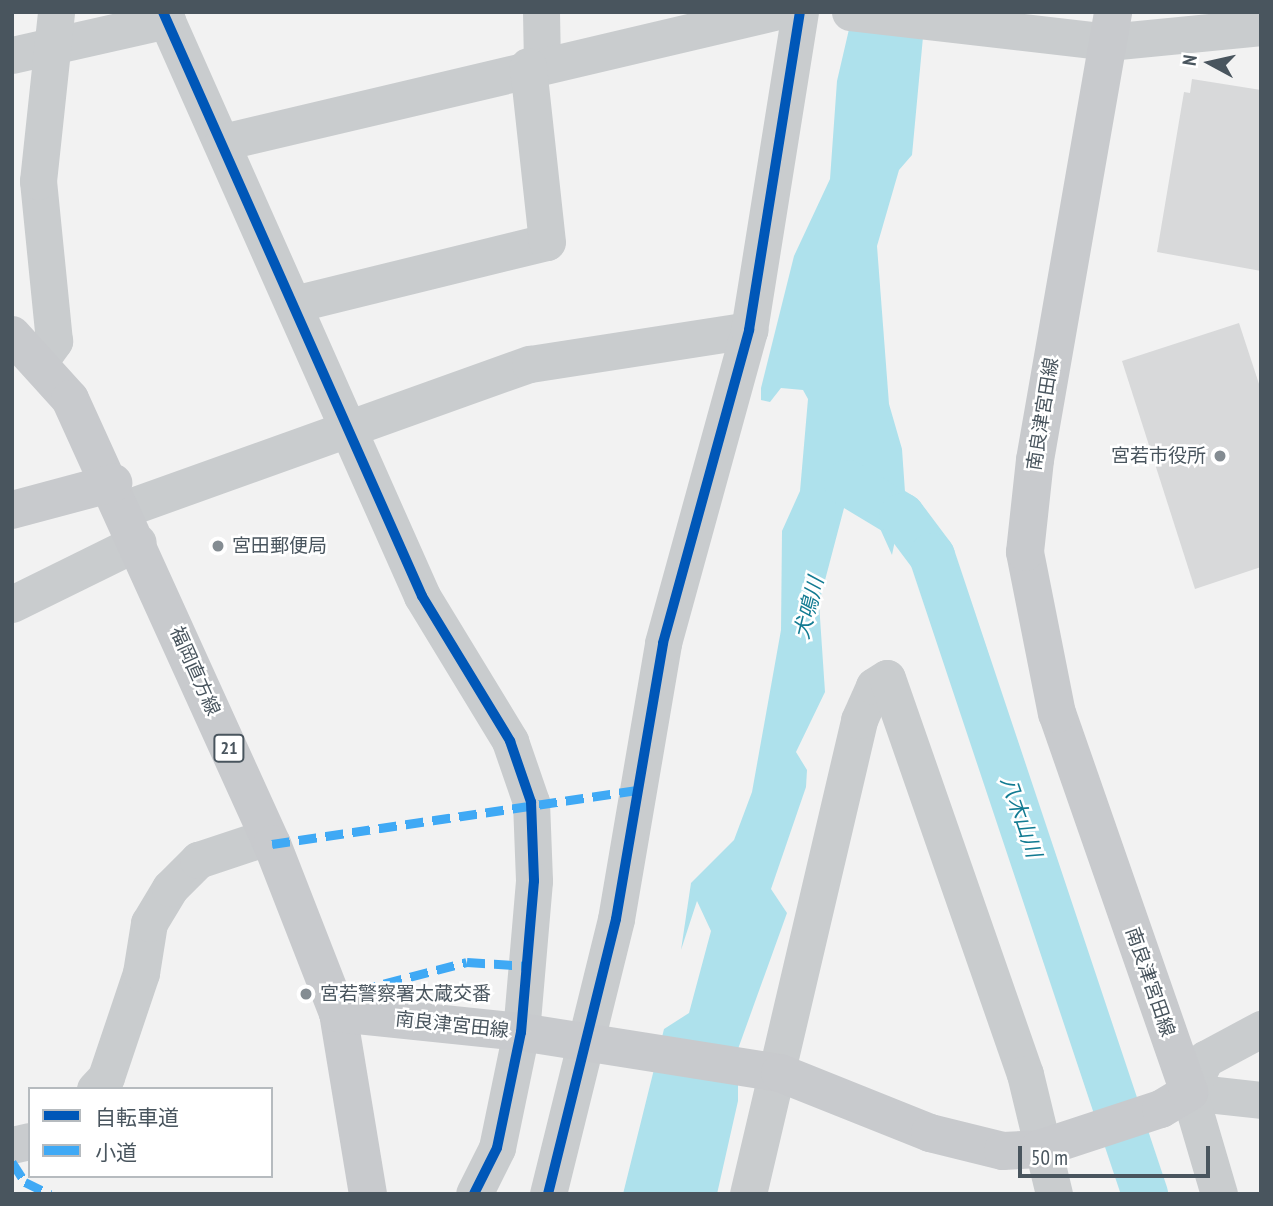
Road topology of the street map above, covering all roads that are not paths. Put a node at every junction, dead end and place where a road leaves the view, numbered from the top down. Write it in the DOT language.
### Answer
graph roads {
  1 [pos="541,12"];
  2 [pos="774,12"];
  3 [pos="800,12"];
  4 [pos="850,12"];
  5 [pos="165,16"];
  6 [pos="1261,27"];
  7 [pos="55,29"];
  8 [pos="1103,31"];
  9 [pos="12,55"];
  10 [pos="535,65"];
  11 [pos="223,142"];
  12 [pos="294,304"];
  13 [pos="749,330"];
  14 [pos="12,335"];
  15 [pos="39,362"];
  16 [pos="349,431"];
  17 [pos="12,510"];
  18 [pos="125,511"];
  19 [pos="12,604"];
  20 [pos="267,837"];
  21 [pos="338,1013"];
  22 [pos="1261,1029"];
  23 [pos="521,1032"];
  24 [pos="586,1041"];
  25 [pos="780,1073"];
  26 [pos="97,1087"];
  27 [pos="1175,1100"];
  28 [pos="1261,1100"];
  29 [pos="1046,1146"];
  30 [pos="368,1194"];
  31 [pos="474,1194"];
  32 [pos="548,1194"];
  33 [pos="748,1194"];
  34 [pos="1054,1194"];
  35 [pos="1219,1194"];
  1 -- 10 [label="street"];
  2 -- 10 [label="street"];
  3 -- 13 [label="street"];
  4 -- 8 [label="street"];
  5 -- 7 [label="street"];
  5 -- 11 [label="street"];
  6 -- 8 [label="street"];
  7 -- 9 [label="street"];
  7 -- 15 [label="street"];
  8 -- 27 [label="main road, 南良津宮田線"];
  10 -- 11 [label="street"];
  10 -- 12 [label="street"];
  11 -- 12 [label="street"];
  12 -- 16 [label="street"];
  13 -- 16 [label="street"];
  13 -- 24 [label="street"];
  14 -- 15 [label="main road, 福岡直方線 / 21"];
  15 -- 18 [label="main road, 福岡直方線 / 21"];
  16 -- 18 [label="street"];
  16 -- 23 [label="street"];
  17 -- 18 [label="main road"];
  18 -- 19 [label="street"];
  18 -- 20 [label="main road, 福岡直方線 / 21"];
  20 -- 21 [label="main road, 福岡直方線 / 21"];
  20 -- 26 [label="street"];
  21 -- 23 [label="main road, 南良津宮田線"];
  21 -- 30 [label="main road, 福岡直方線 / 21"];
  22 -- 27 [label="street"];
  23 -- 24 [label="main road, 南良津宮田線"];
  23 -- 31 [label="street"];
  24 -- 25 [label="main road, 南良津宮田線"];
  24 -- 32 [label="street"];
  25 -- 29 [label="main road, 南良津宮田線"];
  25 -- 29 [label="street"];
  25 -- 33 [label="street"];
  27 -- 28 [label="street"];
  27 -- 29 [label="main road, 南良津宮田線"];
  27 -- 35 [label="street"];
  29 -- 34 [label="street"];
}
